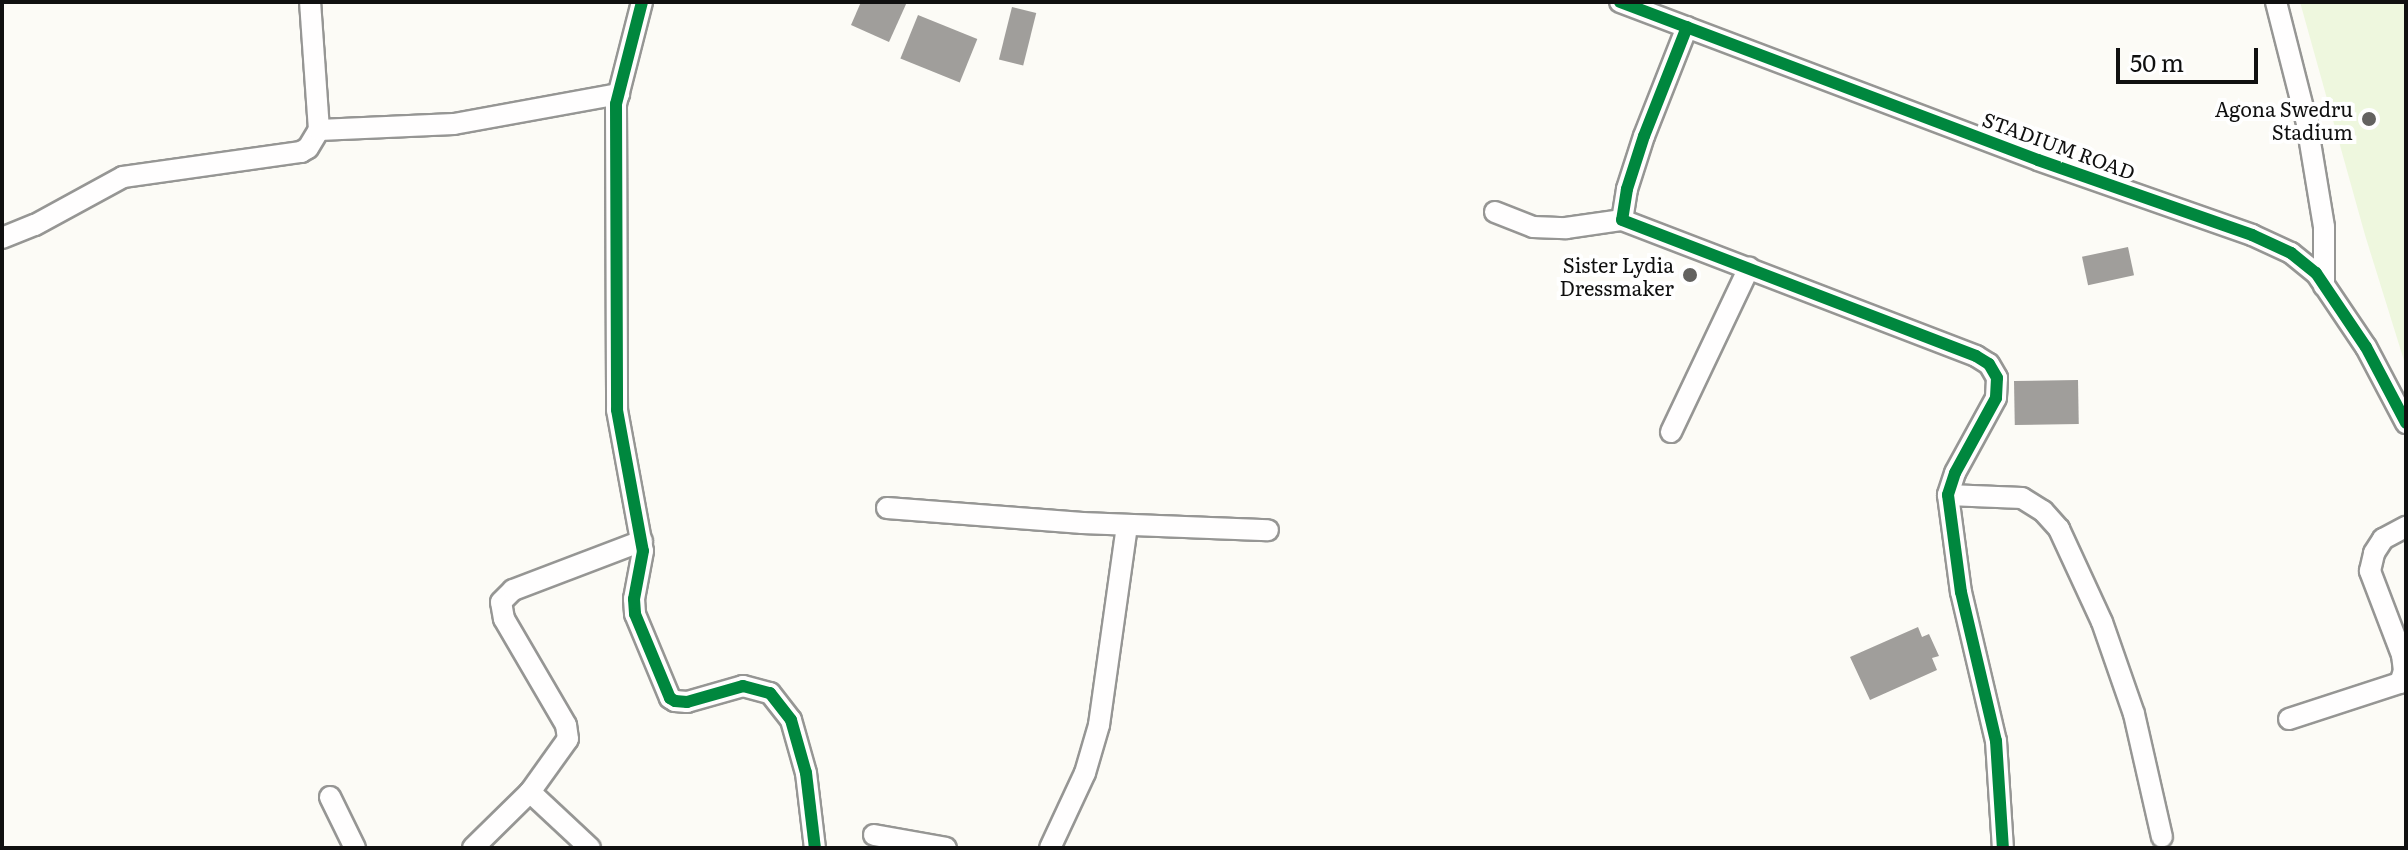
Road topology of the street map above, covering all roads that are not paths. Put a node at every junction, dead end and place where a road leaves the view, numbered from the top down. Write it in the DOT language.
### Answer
graph roads {
  1 [pos="310,2"];
  2 [pos="642,2"];
  3 [pos="1620,2"];
  4 [pos="2276,2"];
  5 [pos="1687,27"];
  6 [pos="619,94"];
  7 [pos="319,130"];
  8 [pos="1495,212"];
  9 [pos="1622,220"];
  10 [pos="2,238"];
  11 [pos="1749,268"];
  12 [pos="2324,286"];
  13 [pos="2406,423"];
  14 [pos="1671,432"];
  15 [pos="1948,495"];
  16 [pos="887,508"];
  17 [pos="1127,525"];
  18 [pos="2406,527"];
  19 [pos="1268,530"];
  20 [pos="642,541"];
  21 [pos="2289,719"];
  22 [pos="530,792"];
  23 [pos="330,797"];
  24 [pos="874,835"];
  25 [pos="2162,837"];
  26 [pos="355,848"];
  27 [pos="473,848"];
  28 [pos="590,848"];
  29 [pos="815,848"];
  30 [pos="946,848"];
  31 [pos="1050,848"];
  32 [pos="2003,848"];
  1 -- 7 [label="street"];
  2 -- 6 [label="street"];
  3 -- 5 [label="street, STADIUM ROAD"];
  4 -- 12 [label="street"];
  5 -- 9 [label="street"];
  5 -- 12 [label="street, STADIUM ROAD"];
  6 -- 7 [label="street"];
  6 -- 20 [label="street"];
  7 -- 10 [label="street"];
  8 -- 9 [label="street"];
  9 -- 11 [label="street"];
  11 -- 14 [label="street"];
  11 -- 15 [label="street"];
  12 -- 13 [label="street, STADIUM ROAD"];
  15 -- 25 [label="street"];
  15 -- 32 [label="street"];
  16 -- 17 [label="street"];
  17 -- 19 [label="street"];
  17 -- 31 [label="street"];
  18 -- 21 [label="street"];
  20 -- 22 [label="street"];
  20 -- 29 [label="street"];
  22 -- 27 [label="street"];
  22 -- 28 [label="street"];
  23 -- 26 [label="street"];
  24 -- 30 [label="street"];
}
